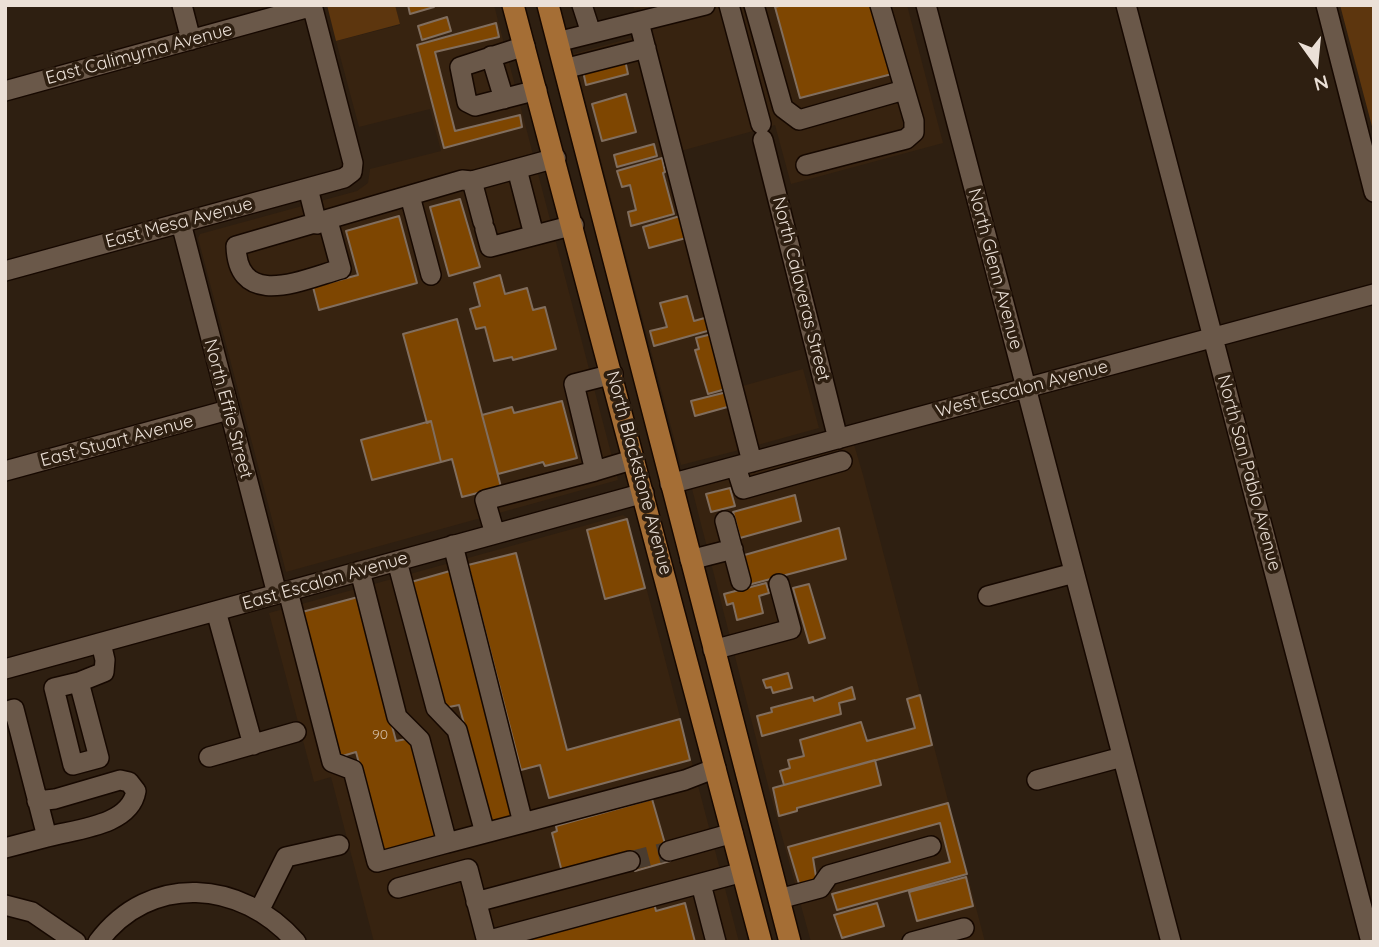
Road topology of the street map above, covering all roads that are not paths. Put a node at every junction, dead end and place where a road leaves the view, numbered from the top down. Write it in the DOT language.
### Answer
graph roads {
  1 [pos="181,5"];
  2 [pos="513,5"];
  3 [pos="548,5"];
  4 [pos="582,5"];
  5 [pos="880,5"];
  6 [pos="926,5"];
  7 [pos="1126,5"];
  8 [pos="1326,5"];
  9 [pos="313,6"];
  10 [pos="701,6"];
  11 [pos="757,6"];
  12 [pos="730,9"];
  13 [pos="663,10"];
  14 [pos="639,22"];
  15 [pos="591,33"];
  16 [pos="191,40"];
  17 [pos="557,42"];
  18 [pos="525,46"];
  19 [pos="646,48"];
  20 [pos="491,56"];
  21 [pos="564,69"];
  22 [pos="537,90"];
  23 [pos="905,90"];
  24 [pos="5,91"];
  25 [pos="503,99"];
  26 [pos="556,158"];
  27 [pos="806,165"];
  28 [pos="517,169"];
  29 [pos="472,181"];
  30 [pos="308,188"];
  31 [pos="1374,192"];
  32 [pos="410,196"];
  33 [pos="322,222"];
  34 [pos="181,223"];
  35 [pos="573,225"];
  36 [pos="534,235"];
  37 [pos="5,271"];
  38 [pos="431,275"];
  39 [pos="1374,295"];
  40 [pos="1213,338"];
  41 [pos="613,374"];
  42 [pos="1026,388"];
  43 [pos="228,410"];
  44 [pos="838,439"];
  45 [pos="635,459"];
  46 [pos="842,461"];
  47 [pos="744,464"];
  48 [pos="5,471"];
  49 [pos="595,471"];
  50 [pos="670,484"];
  51 [pos="644,493"];
  52 [pos="725,521"];
  53 [pos="495,534"];
  54 [pos="453,545"];
  55 [pos="733,548"];
  56 [pos="690,560"];
  57 [pos="397,561"];
  58 [pos="360,571"];
  59 [pos="1074,573"];
  60 [pos="741,581"];
  61 [pos="779,584"];
  62 [pos="283,593"];
  63 [pos="988,596"];
  64 [pos="216,611"];
  65 [pos="100,643"];
  66 [pos="713,650"];
  67 [pos="5,670"];
  68 [pos="79,682"];
  69 [pos="5,712"];
  70 [pos="296,732"];
  71 [pos="253,745"];
  72 [pos="209,757"];
  73 [pos="1122,757"];
  74 [pos="716,768"];
  75 [pos="1037,780"];
  76 [pos="37,801"];
  77 [pos="523,823"];
  78 [pos="485,833"];
  79 [pos="733,834"];
  80 [pos="47,837"];
  81 [pos="447,843"];
  82 [pos="339,845"];
  83 [pos="931,846"];
  84 [pos="5,848"];
  85 [pos="669,851"];
  86 [pos="630,861"];
  87 [pos="743,872"];
  88 [pos="701,884"];
  89 [pos="398,888"];
  90 [pos="779,899"];
  91 [pos="477,902"];
  92 [pos="5,905"];
  93 [pos="260,909"];
  94 [pos="964,928"];
  95 [pos="487,941"];
  96 [pos="1169,941"];
  97 [pos="76,942"];
  98 [pos="98,942"];
  99 [pos="296,942"];
  100 [pos="716,942"];
  101 [pos="761,942"];
  102 [pos="790,942"];
  103 [pos="912,942"];
  104 [pos="1371,942"];
  1 -- 16 [label="street"];
  2 -- 18 [label="main road, North Blackstone Avenue"];
  3 -- 17 [label="main road, North Blackstone Avenue"];
  4 -- 15 [label="street"];
  5 -- 23 [label="street"];
  6 -- 42 [label="street, North Glenn Avenue"];
  7 -- 40 [label="street, North San Pablo Avenue"];
  8 -- 31 [label="street"];
  9 -- 16 [label="street, East Calimyrna Avenue"];
  9 -- 30 [label="street, East Mesa Avenue"];
  10 -- 13 [label="street"];
  11 -- 12 [label="street"];
  11 -- 23 [label="street"];
  12 -- 44 [label="street, North Calaveras Street"];
  13 -- 14 [label="street"];
  14 -- 15 [label="street"];
  14 -- 19 [label="street"];
  15 -- 17 [label="street"];
  16 -- 24 [label="street, East Calimyrna Avenue"];
  17 -- 21 [label="main road, North Blackstone Avenue"];
  18 -- 20 [label="street"];
  18 -- 22 [label="main road, North Blackstone Avenue"];
  19 -- 21 [label="street"];
  19 -- 47 [label="street"];
  20 -- 25 [label="street"];
  20 -- 25 [label="street"];
  21 -- 50 [label="main road, North Blackstone Avenue"];
  22 -- 25 [label="street"];
  22 -- 26 [label="main road, North Blackstone Avenue"];
  23 -- 27 [label="street"];
  26 -- 28 [label="street"];
  26 -- 35 [label="main road, North Blackstone Avenue"];
  28 -- 29 [label="street"];
  28 -- 36 [label="street"];
  29 -- 32 [label="street"];
  29 -- 36 [label="street"];
  30 -- 33 [label="street"];
  30 -- 34 [label="street, East Mesa Avenue"];
  32 -- 33 [label="street"];
  32 -- 38 [label="street"];
  33 -- 33 [label="street"];
  34 -- 37 [label="street, East Mesa Avenue"];
  34 -- 43 [label="street, North Effie Street"];
  35 -- 36 [label="street"];
  35 -- 41 [label="main road, North Blackstone Avenue"];
  39 -- 40 [label="street, West Escalon Avenue"];
  40 -- 42 [label="street, West Escalon Avenue"];
  40 -- 104 [label="street, North San Pablo Avenue"];
  41 -- 45 [label="main road, North Blackstone Avenue"];
  41 -- 49 [label="street"];
  41 -- 50 [label="main road"];
  42 -- 44 [label="street, West Escalon Avenue"];
  42 -- 59 [label="street, North Glenn Avenue"];
  43 -- 48 [label="street, East Stuart Avenue"];
  43 -- 62 [label="street, North Effie Street"];
  44 -- 47 [label="street, West Escalon Avenue"];
  45 -- 49 [label="street"];
  45 -- 51 [label="main road, North Blackstone Avenue"];
  46 -- 47 [label="street"];
  47 -- 50 [label="street, West Escalon Avenue"];
  49 -- 53 [label="street"];
  50 -- 56 [label="main road, North Blackstone Avenue"];
  51 -- 53 [label="street, East Escalon Avenue"];
  51 -- 56 [label="main road"];
  51 -- 74 [label="main road, North Blackstone Avenue"];
  52 -- 55 [label="street"];
  53 -- 54 [label="street, East Escalon Avenue"];
  54 -- 57 [label="street, East Escalon Avenue"];
  54 -- 77 [label="street"];
  55 -- 56 [label="street"];
  55 -- 60 [label="street"];
  56 -- 66 [label="main road, North Blackstone Avenue"];
  57 -- 58 [label="street, East Escalon Avenue"];
  57 -- 78 [label="street"];
  58 -- 62 [label="street, East Escalon Avenue"];
  58 -- 81 [label="street"];
  59 -- 63 [label="street"];
  59 -- 73 [label="street, North Glenn Avenue"];
  61 -- 66 [label="street"];
  62 -- 64 [label="street, East Escalon Avenue"];
  62 -- 81 [label="street, North Effie Street"];
  64 -- 65 [label="street, East Escalon Avenue"];
  64 -- 71 [label="street"];
  65 -- 67 [label="street, East Escalon Avenue"];
  65 -- 68 [label="street"];
  66 -- 90 [label="main road, North Blackstone Avenue"];
  69 -- 76 [label="street"];
  70 -- 71 [label="street"];
  71 -- 72 [label="street"];
  73 -- 75 [label="street"];
  73 -- 96 [label="street, North Glenn Avenue"];
  74 -- 77 [label="street"];
  74 -- 79 [label="main road, North Blackstone Avenue"];
  76 -- 80 [label="street"];
  76 -- 80 [label="street"];
  77 -- 78 [label="street"];
  78 -- 81 [label="street"];
  79 -- 85 [label="street"];
  79 -- 87 [label="main road, North Blackstone Avenue"];
  80 -- 84 [label="street"];
  82 -- 93 [label="street"];
  83 -- 90 [label="street"];
  86 -- 91 [label="street"];
  87 -- 88 [label="street"];
  87 -- 101 [label="main road, North Blackstone Avenue"];
  88 -- 95 [label="street"];
  88 -- 100 [label="street"];
  89 -- 91 [label="street"];
  90 -- 102 [label="main road, North Blackstone Avenue"];
  91 -- 95 [label="street"];
  92 -- 97 [label="street"];
  93 -- 98 [label="street"];
  93 -- 99 [label="street"];
  94 -- 103 [label="street"];
}
